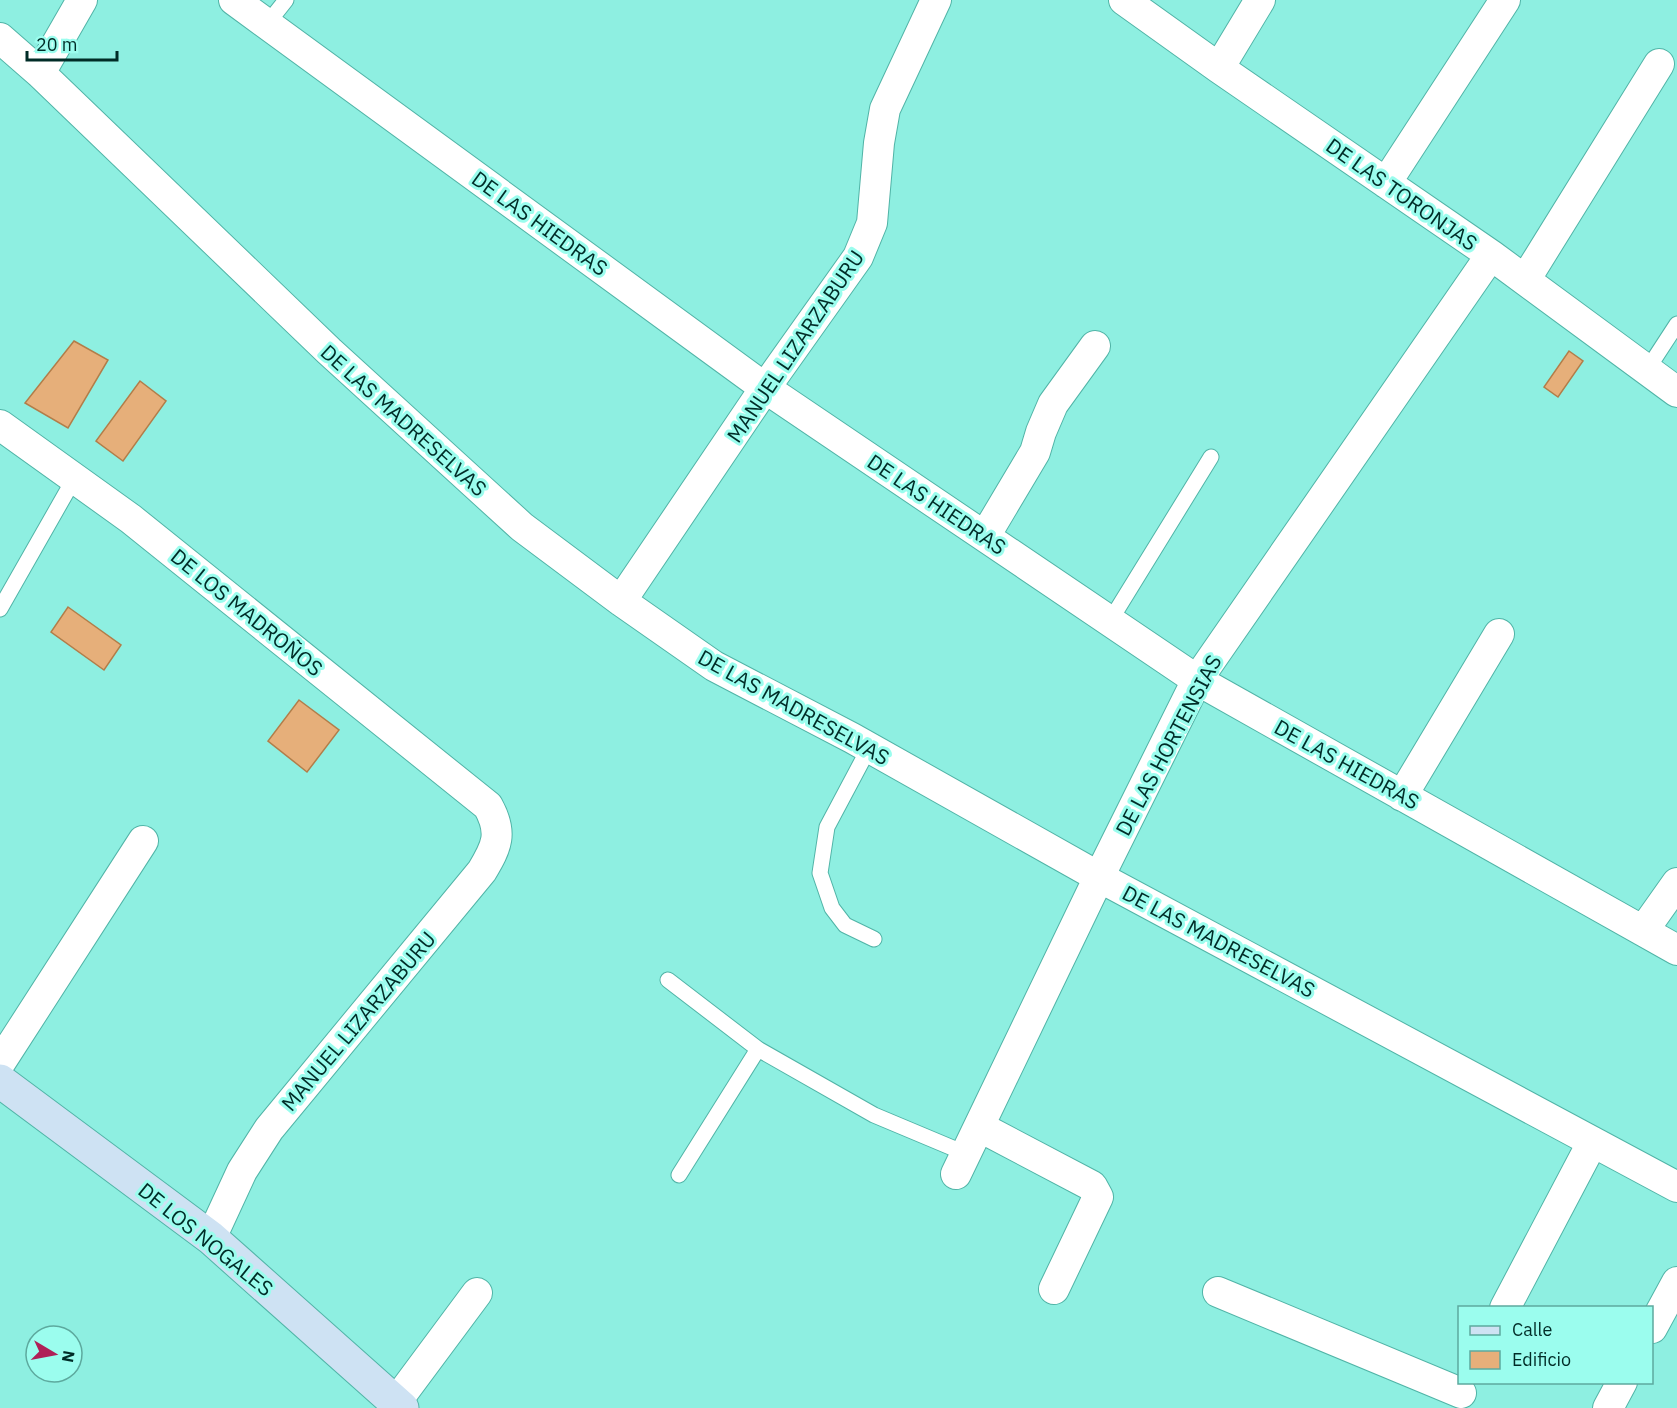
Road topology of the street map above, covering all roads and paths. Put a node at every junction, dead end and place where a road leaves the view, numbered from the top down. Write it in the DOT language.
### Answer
graph roads {
  1 [pos="81,0"];
  2 [pos="234,0"];
  3 [pos="286,0"];
  4 [pos="936,0"];
  5 [pos="1124,0"];
  6 [pos="1260,0"];
  7 [pos="1504,0"];
  8 [pos="267,24"];
  9 [pos="0,38"];
  10 [pos="1659,64"];
  11 [pos="1219,68"];
  12 [pos="40,73"];
  13 [pos="1386,183"];
  14 [pos="1491,255"];
  15 [pos="1524,280"];
  16 [pos="1677,324"];
  17 [pos="1095,346"];
  18 [pos="1647,369"];
  19 [pos="765,388"];
  20 [pos="1677,392"];
  21 [pos="0,425"];
  22 [pos="1211,457"];
  23 [pos="74,479"];
  24 [pos="985,536"];
  25 [pos="621,601"];
  26 [pos="0,609"];
  27 [pos="1110,621"];
  28 [pos="1499,634"];
  29 [pos="1197,680"];
  30 [pos="870,748"];
  31 [pos="1402,796"];
  32 [pos="488,806"];
  33 [pos="143,841"];
  34 [pos="1099,877"];
  35 [pos="1677,883"];
  36 [pos="1643,931"];
  37 [pos="874,939"];
  38 [pos="1677,950"];
  39 [pos="668,980"];
  40 [pos="758,1049"];
  41 [pos="0,1063"];
  42 [pos="0,1081"];
  43 [pos="980,1127"];
  44 [pos="1592,1143"];
  45 [pos="962,1164"];
  46 [pos="679,1175"];
  47 [pos="1677,1187"];
  48 [pos="210,1238"];
  49 [pos="1677,1282"];
  50 [pos="1054,1290"];
  51 [pos="1218,1292"];
  52 [pos="477,1293"];
  53 [pos="1506,1306"];
  54 [pos="1653,1326"];
  55 [pos="1621,1384"];
  56 [pos="1460,1394"];
  57 [pos="399,1405"];
  58 [pos="1608,1408"];
  1 -- 12 [label="street"];
  2 -- 8 [label="street, DE LAS HIEDRAS"];
  3 -- 8 [label="lane"];
  4 -- 19 [label="street, MANUEL LIZARZABURU"];
  5 -- 11 [label="street, DE LAS TORONJAS"];
  6 -- 11 [label="street"];
  7 -- 13 [label="street"];
  8 -- 19 [label="street, DE LAS HIEDRAS"];
  9 -- 12 [label="street, DE LAS MADRESELVAS"];
  10 -- 15 [label="street"];
  11 -- 13 [label="street, DE LAS TORONJAS"];
  12 -- 25 [label="street, DE LAS MADRESELVAS"];
  13 -- 14 [label="street, DE LAS TORONJAS"];
  14 -- 15 [label="street, DE LAS TORONJAS"];
  14 -- 29 [label="street, DE LAS HORTENSIAS"];
  15 -- 18 [label="street, DE LAS TORONJAS"];
  16 -- 18 [label="lane"];
  17 -- 24 [label="street"];
  18 -- 20 [label="street, DE LAS TORONJAS"];
  19 -- 24 [label="street, DE LAS HIEDRAS"];
  19 -- 25 [label="street, MANUEL LIZARZABURU"];
  21 -- 23 [label="street, DE LOS MADROÑOS"];
  22 -- 27 [label="lane"];
  23 -- 26 [label="lane"];
  23 -- 32 [label="street, DE LOS MADROÑOS"];
  24 -- 27 [label="street, DE LAS HIEDRAS"];
  25 -- 30 [label="street, DE LAS MADRESELVAS"];
  27 -- 29 [label="street, DE LAS HIEDRAS"];
  28 -- 31 [label="street"];
  29 -- 31 [label="street, DE LAS HIEDRAS"];
  29 -- 34 [label="street, DE LAS HORTENSIAS"];
  30 -- 34 [label="street, DE LAS MADRESELVAS"];
  30 -- 37 [label="lane"];
  31 -- 36 [label="street, DE LAS HIEDRAS"];
  32 -- 48 [label="street, MANUEL LIZARZABURU"];
  33 -- 41 [label="street"];
  34 -- 43 [label="street, DE LAS HORTENSIAS"];
  34 -- 44 [label="street, DE LAS MADRESELVAS"];
  35 -- 36 [label="street"];
  36 -- 38 [label="street, DE LAS HIEDRAS"];
  39 -- 40 [label="lane"];
  40 -- 45 [label="lane"];
  40 -- 46 [label="lane"];
  42 -- 48 [label="street, DE LOS NOGALES"];
  43 -- 45 [label="street, DE LAS HORTENSIAS"];
  43 -- 50 [label="street"];
  44 -- 47 [label="street, DE LAS MADRESELVAS"];
  44 -- 53 [label="street"];
  48 -- 57 [label="street, DE LOS NOGALES"];
  49 -- 54 [label="street"];
  51 -- 56 [label="street"];
  52 -- 57 [label="street"];
  55 -- 58 [label="street"];
}
